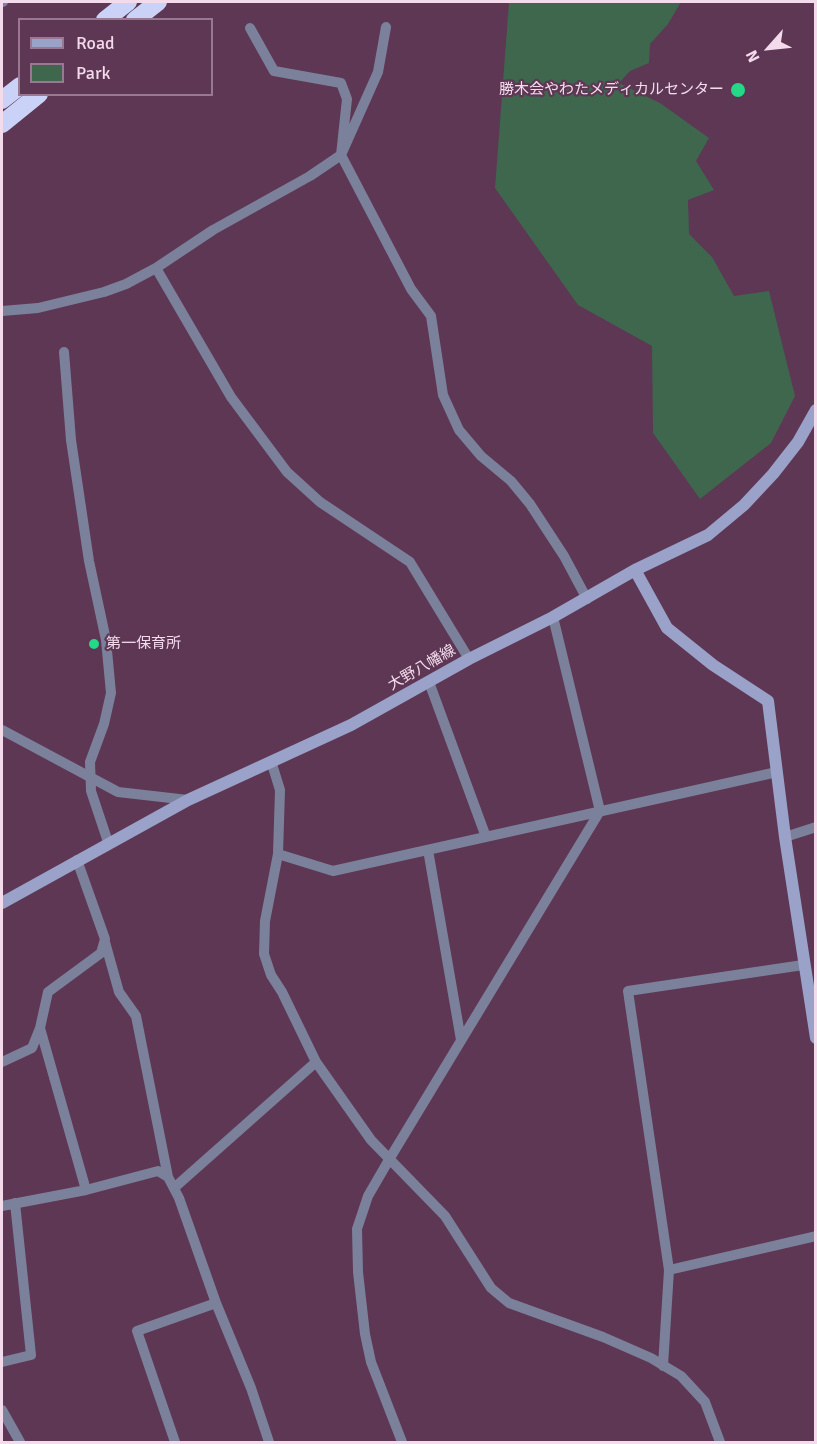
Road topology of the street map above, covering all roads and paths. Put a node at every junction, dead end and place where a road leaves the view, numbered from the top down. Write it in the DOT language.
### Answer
graph roads {
  1 [pos="128,2"];
  2 [pos="158,2"];
  3 [pos="108,18"];
  4 [pos="138,18"];
  5 [pos="386,27"];
  6 [pos="250,28"];
  7 [pos="18,88"];
  8 [pos="37,96"];
  9 [pos="2,100"];
  10 [pos="2,124"];
  11 [pos="341,155"];
  12 [pos="156,268"];
  13 [pos="2,311"];
  14 [pos="64,352"];
  15 [pos="816,410"];
  16 [pos="635,570"];
  17 [pos="587,599"];
  18 [pos="554,617"];
  19 [pos="469,659"];
  20 [pos="429,682"];
  21 [pos="2,730"];
  22 [pos="271,761"];
  23 [pos="777,772"];
  24 [pos="90,776"];
  25 [pos="188,800"];
  26 [pos="600,812"];
  27 [pos="816,827"];
  28 [pos="486,837"];
  29 [pos="785,837"];
  30 [pos="108,842"];
  31 [pos="428,850"];
  32 [pos="278,854"];
  33 [pos="77,860"];
  34 [pos="2,903"];
  35 [pos="105,939"];
  36 [pos="803,965"];
  37 [pos="40,1028"];
  38 [pos="816,1038"];
  39 [pos="462,1040"];
  40 [pos="2,1062"];
  41 [pos="316,1062"];
  42 [pos="390,1158"];
  43 [pos="168,1177"];
  44 [pos="174,1188"];
  45 [pos="86,1190"];
  46 [pos="15,1203"];
  47 [pos="2,1206"];
  48 [pos="816,1236"];
  49 [pos="669,1270"];
  50 [pos="216,1303"];
  51 [pos="2,1362"];
  52 [pos="663,1366"];
  53 [pos="2,1410"];
  54 [pos="20,1443"];
  55 [pos="175,1443"];
  56 [pos="268,1443"];
  57 [pos="402,1443"];
  58 [pos="720,1443"];
  1 -- 3 [label="highway"];
  2 -- 4 [label="highway"];
  5 -- 11 [label="street"];
  6 -- 11 [label="street"];
  7 -- 9 [label="highway"];
  8 -- 10 [label="highway"];
  11 -- 12 [label="street"];
  11 -- 17 [label="street"];
  12 -- 13 [label="street"];
  12 -- 19 [label="street"];
  14 -- 24 [label="street"];
  15 -- 16 [label="main road, 大野八幡線"];
  16 -- 17 [label="main road, 大野八幡線"];
  16 -- 23 [label="main road"];
  17 -- 18 [label="main road, 大野八幡線"];
  18 -- 19 [label="main road, 大野八幡線"];
  18 -- 26 [label="street"];
  19 -- 20 [label="main road, 大野八幡線"];
  20 -- 22 [label="main road, 大野八幡線"];
  20 -- 28 [label="street"];
  21 -- 24 [label="street"];
  22 -- 25 [label="main road, 大野八幡線"];
  22 -- 32 [label="street"];
  23 -- 26 [label="street"];
  23 -- 29 [label="main road"];
  24 -- 25 [label="street"];
  24 -- 30 [label="street"];
  25 -- 30 [label="main road, 大野八幡線"];
  26 -- 28 [label="street"];
  26 -- 39 [label="street"];
  27 -- 29 [label="street"];
  28 -- 31 [label="street"];
  29 -- 36 [label="main road"];
  30 -- 33 [label="main road, 大野八幡線"];
  31 -- 32 [label="street"];
  31 -- 39 [label="street"];
  32 -- 41 [label="street"];
  33 -- 34 [label="main road, 大野八幡線"];
  33 -- 35 [label="street"];
  35 -- 37 [label="street"];
  35 -- 43 [label="street"];
  36 -- 38 [label="main road"];
  36 -- 49 [label="street"];
  37 -- 40 [label="street"];
  37 -- 45 [label="street"];
  39 -- 42 [label="street"];
  41 -- 42 [label="street"];
  41 -- 44 [label="street"];
  42 -- 52 [label="street"];
  42 -- 57 [label="street"];
  43 -- 44 [label="street"];
  43 -- 45 [label="street"];
  44 -- 50 [label="street"];
  45 -- 46 [label="street"];
  46 -- 47 [label="street"];
  46 -- 51 [label="street"];
  48 -- 49 [label="street"];
  49 -- 52 [label="street"];
  50 -- 55 [label="street"];
  50 -- 56 [label="street"];
  52 -- 58 [label="street"];
  53 -- 54 [label="street"];
}
